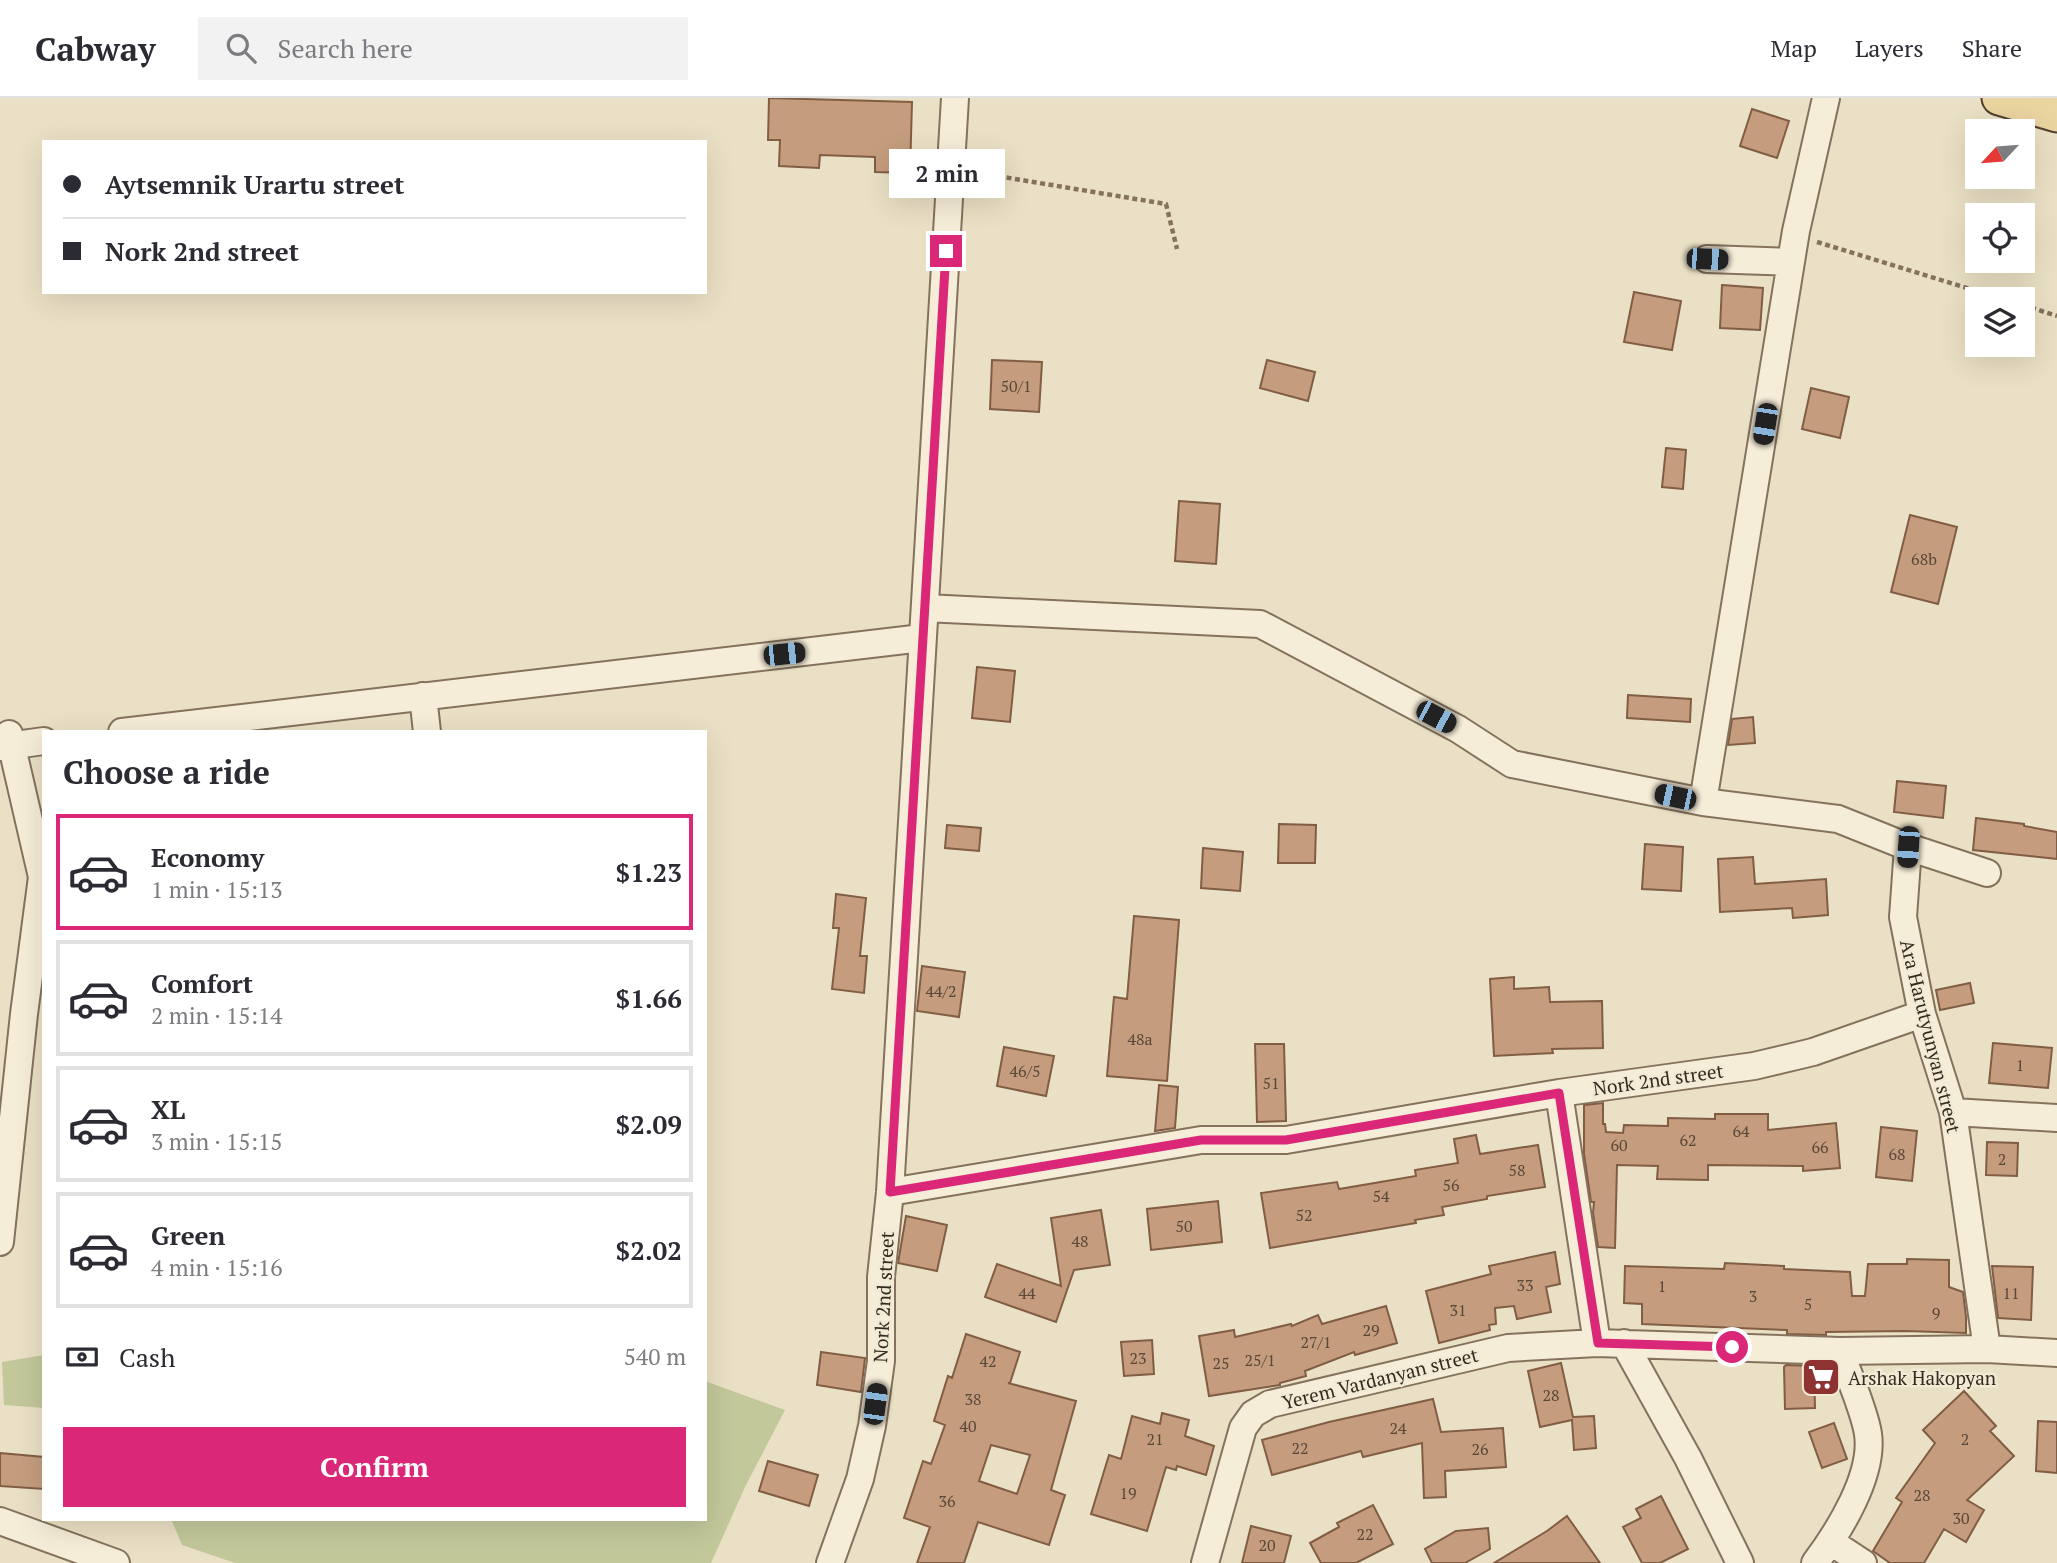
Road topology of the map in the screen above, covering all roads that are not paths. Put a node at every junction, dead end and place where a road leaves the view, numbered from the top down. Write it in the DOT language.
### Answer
graph roads {
  1 [pos="955,98"];
  2 [pos="1826,98"];
  3 [pos="1999,98"];
  4 [pos="2057,115"];
  5 [pos="1707,259"];
  6 [pos="1791,262"];
  7 [pos="925,608"];
  8 [pos="922,638"];
  9 [pos="423,696"];
  10 [pos="139,730"];
  11 [pos="428,730"];
  12 [pos="42,741"];
  13 [pos="7,742"];
  14 [pos="1703,802"];
  15 [pos="1908,847"];
  16 [pos="1987,873"];
  17 [pos="1922,1014"];
  18 [pos="1559,1093"];
  19 [pos="1953,1112"];
  20 [pos="2057,1118"];
  21 [pos="890,1192"];
  22 [pos="0,1242"];
  23 [pos="1598,1343"];
  24 [pos="1625,1343"];
  25 [pos="1987,1349"];
  26 [pos="1840,1351"];
  27 [pos="2057,1353"];
  28 [pos="0,1521"];
  29 [pos="1831,1542"];
  30 [pos="116,1563"];
  31 [pos="830,1563"];
  32 [pos="1205,1563"];
  33 [pos="1740,1563"];
  34 [pos="1815,1563"];
  35 [pos="1863,1563"];
  1 -- 7 [label="street, Nork 2nd street"];
  2 -- 6 [label="street"];
  3 -- 4 [label="main road"];
  5 -- 6 [label="street"];
  6 -- 14 [label="street"];
  7 -- 8 [label="street, Nork 2nd street"];
  7 -- 14 [label="street"];
  8 -- 9 [label="street"];
  8 -- 21 [label="street, Nork 2nd street"];
  9 -- 10 [label="street"];
  9 -- 11 [label="street"];
  12 -- 13 [label="street"];
  13 -- 22 [label="street"];
  14 -- 15 [label="street"];
  15 -- 16 [label="street"];
  15 -- 17 [label="street, Ara Harutyunyan street"];
  17 -- 18 [label="street, Nork 2nd street"];
  17 -- 19 [label="street, Ara Harutyunyan street"];
  18 -- 21 [label="street, Nork 2nd street"];
  18 -- 23 [label="street"];
  19 -- 20 [label="street"];
  19 -- 25 [label="street, Ara Harutyunyan street"];
  21 -- 31 [label="street, Nork 2nd street"];
  23 -- 24 [label="street, Yerem Vardanyan street"];
  23 -- 32 [label="street, Yerem Vardanyan street"];
  24 -- 26 [label="street, Yerem Vardanyan street"];
  24 -- 33 [label="street"];
  25 -- 26 [label="street, Yerem Vardanyan street"];
  25 -- 27 [label="street, Yerem Vardanyan street"];
  26 -- 29 [label="street"];
  28 -- 30 [label="street"];
  29 -- 34 [label="street"];
  29 -- 35 [label="street"];
}
